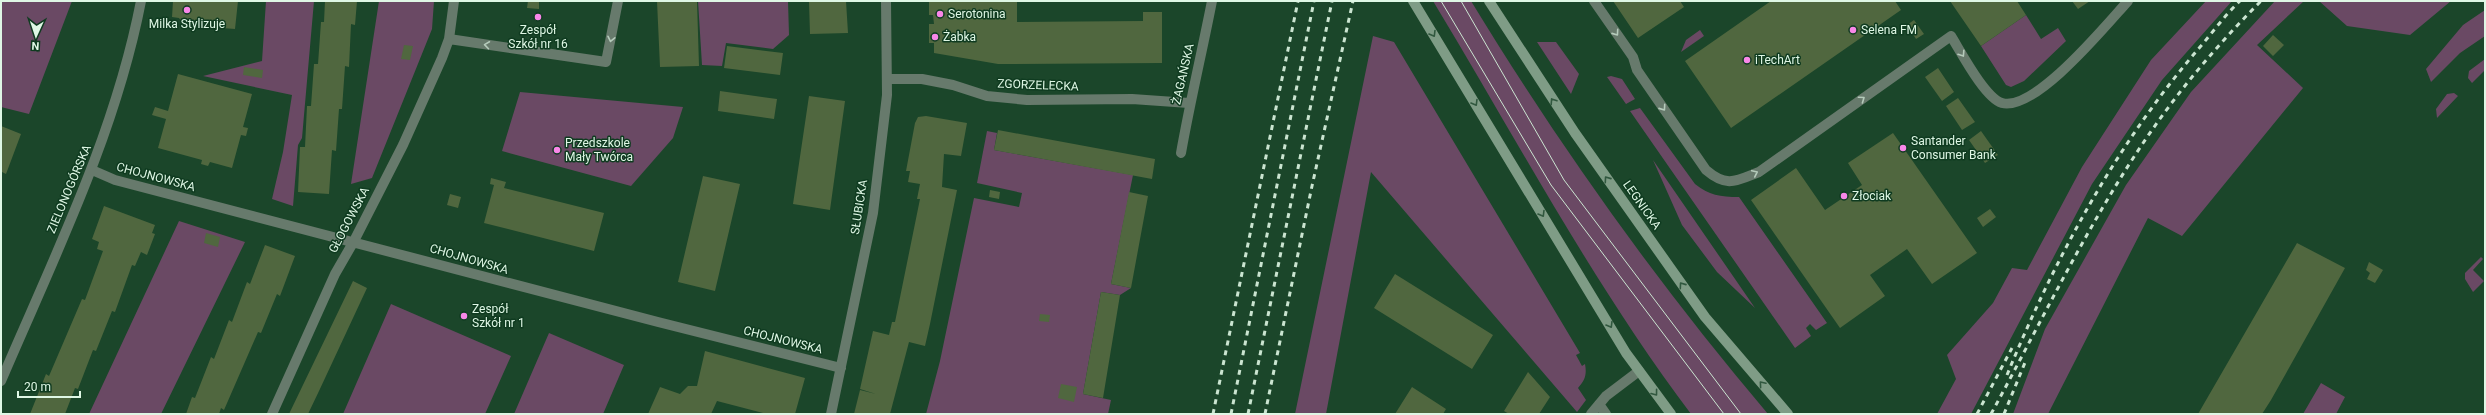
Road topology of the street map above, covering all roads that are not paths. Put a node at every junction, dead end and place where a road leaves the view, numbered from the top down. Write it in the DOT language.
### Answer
graph roads {
  1 [pos="141,1"];
  2 [pos="454,1"];
  3 [pos="618,1"];
  4 [pos="886,1"];
  5 [pos="1212,1"];
  6 [pos="1413,1"];
  7 [pos="1489,1"];
  8 [pos="1594,1"];
  9 [pos="2128,1"];
  10 [pos="449,39"];
  11 [pos="888,79"];
  12 [pos="1189,103"];
  13 [pos="1180,154"];
  14 [pos="92,170"];
  15 [pos="354,241"];
  16 [pos="841,368"];
  17 [pos="1639,371"];
  18 [pos="1,381"];
  19 [pos="1599,404"];
  20 [pos="272,414"];
  21 [pos="831,414"];
  22 [pos="1591,414"];
  23 [pos="1606,414"];
  24 [pos="1671,414"];
  25 [pos="1788,414"];
  1 -- 14 [label="street, ZIELONOGÓRSKA"];
  2 -- 10 [label="street, GŁOGOWSKA"];
  3 -- 10 [label="street, one-way"];
  4 -- 11 [label="street, SŁUBICKA"];
  5 -- 12 [label="street, ŻAGAŃSKA"];
  6 -- 17 [label="main road, one-way"];
  25 -- 7 [label="main road, LEGNICKA, one-way"];
  8 -- 9 [label="street, one-way"];
  10 -- 15 [label="street, GŁOGOWSKA"];
  11 -- 12 [label="street, ZGORZELECKA"];
  11 -- 16 [label="street, SŁUBICKA"];
  12 -- 13 [label="street, ŻAGAŃSKA"];
  14 -- 15 [label="street, CHOJNOWSKA"];
  14 -- 18 [label="street, ZIELONOGÓRSKA"];
  15 -- 16 [label="street, CHOJNOWSKA"];
  15 -- 20 [label="street, GŁOGOWSKA"];
  16 -- 21 [label="street, SŁUBICKA"];
  17 -- 19 [label="street"];
  17 -- 24 [label="main road, one-way"];
  19 -- 22 [label="street"];
  19 -- 23 [label="street"];
}
